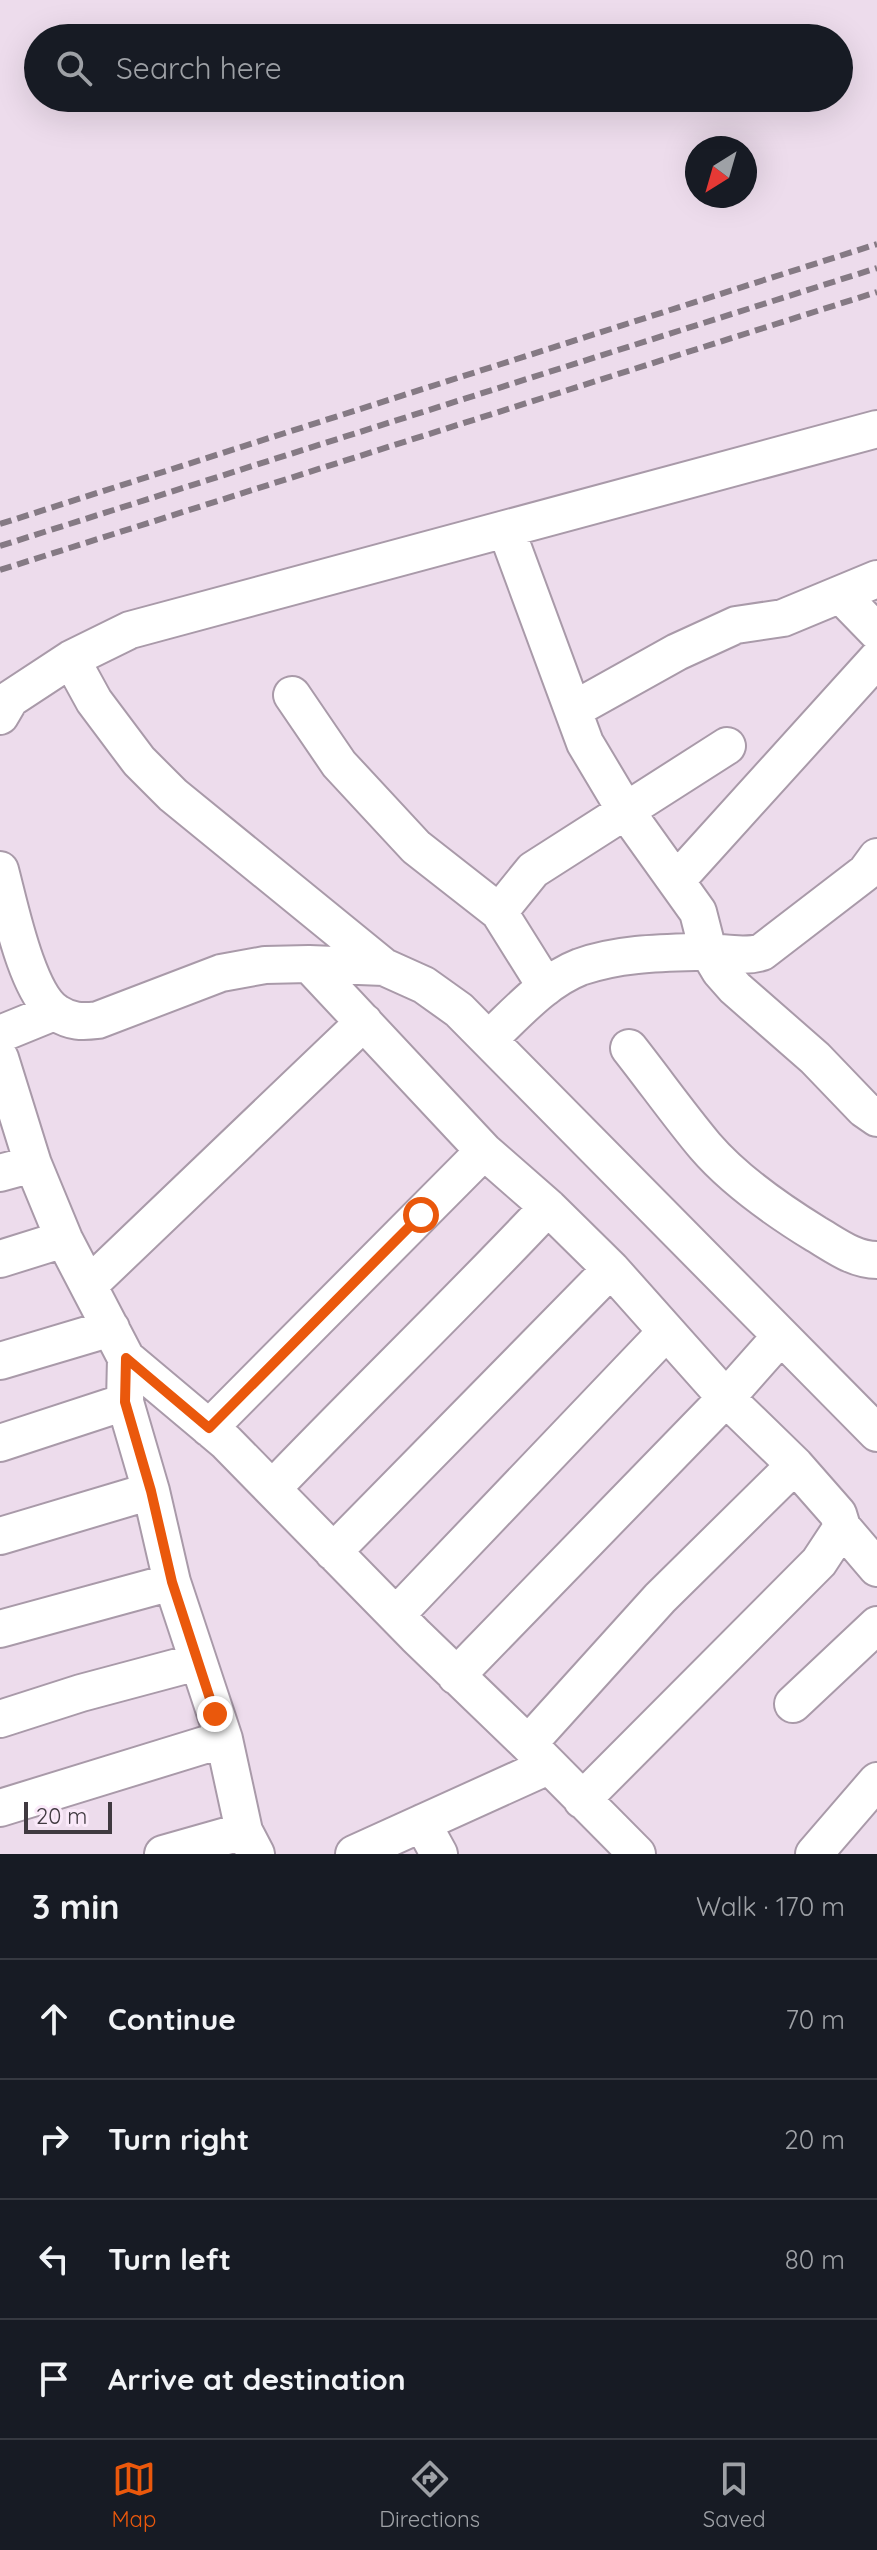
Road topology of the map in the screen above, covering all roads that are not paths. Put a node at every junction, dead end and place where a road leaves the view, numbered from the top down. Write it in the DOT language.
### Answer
graph roads {
  1 [pos="877,429"];
  2 [pos="506,529"];
  3 [pos="877,579"];
  4 [pos="841,595"];
  5 [pos="877,632"];
  6 [pos="71,659"];
  7 [pos="877,659"];
  8 [pos="292,695"];
  9 [pos="573,710"];
  10 [pos="0,716"];
  11 [pos="727,746"];
  12 [pos="625,810"];
  13 [pos="877,857"];
  14 [pos="0,870"];
  15 [pos="676,881"];
  16 [pos="499,912"];
  17 [pos="708,951"];
  18 [pos="309,964"];
  19 [pos="384,967"];
  20 [pos="546,987"];
  21 [pos="54,1012"];
  22 [pos="364,1022"];
  23 [pos="0,1034"];
  24 [pos="489,1039"];
  25 [pos="629,1048"];
  26 [pos="0,1058"];
  27 [pos="877,1118"];
  28 [pos="484,1151"];
  29 [pos="17,1168"];
  30 [pos="548,1207"];
  31 [pos="64,1239"];
  32 [pos="0,1259"];
  33 [pos="877,1260"];
  34 [pos="611,1269"];
  35 [pos="89,1285"];
  36 [pos="666,1332"];
  37 [pos="780,1337"];
  38 [pos="118,1343"];
  39 [pos="0,1361"];
  40 [pos="726,1398"];
  41 [pos="125,1402"];
  42 [pos="209,1428"];
  43 [pos="877,1433"];
  44 [pos="0,1443"];
  45 [pos="795,1465"];
  46 [pos="272,1489"];
  47 [pos="151,1491"];
  48 [pos="842,1527"];
  49 [pos="0,1536"];
  50 [pos="333,1552"];
  51 [pos="877,1568"];
  52 [pos="172,1582"];
  53 [pos="397,1614"];
  54 [pos="877,1625"];
  55 [pos="0,1629"];
  56 [pos="197,1662"];
  57 [pos="456,1676"];
  58 [pos="793,1704"];
  59 [pos="0,1719"];
  60 [pos="224,1739"];
  61 [pos="538,1755"];
  62 [pos="877,1781"];
  63 [pos="582,1800"];
  64 [pos="0,1808"];
  65 [pos="430,1839"];
  66 [pos="250,1842"];
  67 [pos="163,1854"];
  68 [pos="354,1854"];
  69 [pos="637,1854"];
  70 [pos="814,1854"];
  1 -- 2 [label="street"];
  2 -- 6 [label="street"];
  2 -- 9 [label="street"];
  3 -- 4 [label="street"];
  4 -- 5 [label="street"];
  4 -- 9 [label="street"];
  6 -- 10 [label="street"];
  6 -- 19 [label="street"];
  7 -- 15 [label="street"];
  8 -- 16 [label="street"];
  9 -- 12 [label="street"];
  11 -- 12 [label="street"];
  12 -- 15 [label="street"];
  12 -- 16 [label="street"];
  13 -- 17 [label="street"];
  14 -- 21 [label="street"];
  15 -- 17 [label="street"];
  16 -- 20 [label="street"];
  17 -- 20 [label="street"];
  17 -- 27 [label="street"];
  18 -- 19 [label="street"];
  18 -- 21 [label="street"];
  18 -- 22 [label="street"];
  19 -- 24 [label="street"];
  20 -- 24 [label="street"];
  21 -- 23 [label="street"];
  22 -- 28 [label="street"];
  22 -- 35 [label="street"];
  24 -- 37 [label="street"];
  25 -- 33 [label="street"];
  26 -- 29 [label="street"];
  28 -- 30 [label="street"];
  28 -- 42 [label="street"];
  29 -- 31 [label="street"];
  30 -- 34 [label="street"];
  30 -- 46 [label="street"];
  31 -- 32 [label="street"];
  31 -- 35 [label="street"];
  34 -- 36 [label="street"];
  34 -- 50 [label="street"];
  35 -- 38 [label="street"];
  36 -- 40 [label="street"];
  36 -- 53 [label="street"];
  37 -- 40 [label="street"];
  37 -- 43 [label="street"];
  38 -- 39 [label="street"];
  38 -- 41 [label="street"];
  38 -- 42 [label="street"];
  40 -- 45 [label="street"];
  40 -- 57 [label="street"];
  41 -- 44 [label="street"];
  41 -- 47 [label="street"];
  42 -- 46 [label="street"];
  45 -- 48 [label="street"];
  45 -- 61 [label="street"];
  46 -- 50 [label="street"];
  47 -- 49 [label="street"];
  47 -- 52 [label="street"];
  48 -- 51 [label="street"];
  48 -- 63 [label="street"];
  50 -- 53 [label="street"];
  52 -- 55 [label="street"];
  52 -- 56 [label="street"];
  53 -- 57 [label="street"];
  54 -- 58 [label="street"];
  56 -- 59 [label="street"];
  56 -- 60 [label="street"];
  57 -- 61 [label="street"];
  60 -- 64 [label="street"];
  60 -- 66 [label="street"];
  61 -- 63 [label="street"];
  61 -- 65 [label="street"];
  62 -- 70 [label="street"];
  63 -- 69 [label="street"];
  65 -- 68 [label="street"];
  66 -- 67 [label="street"];
}
